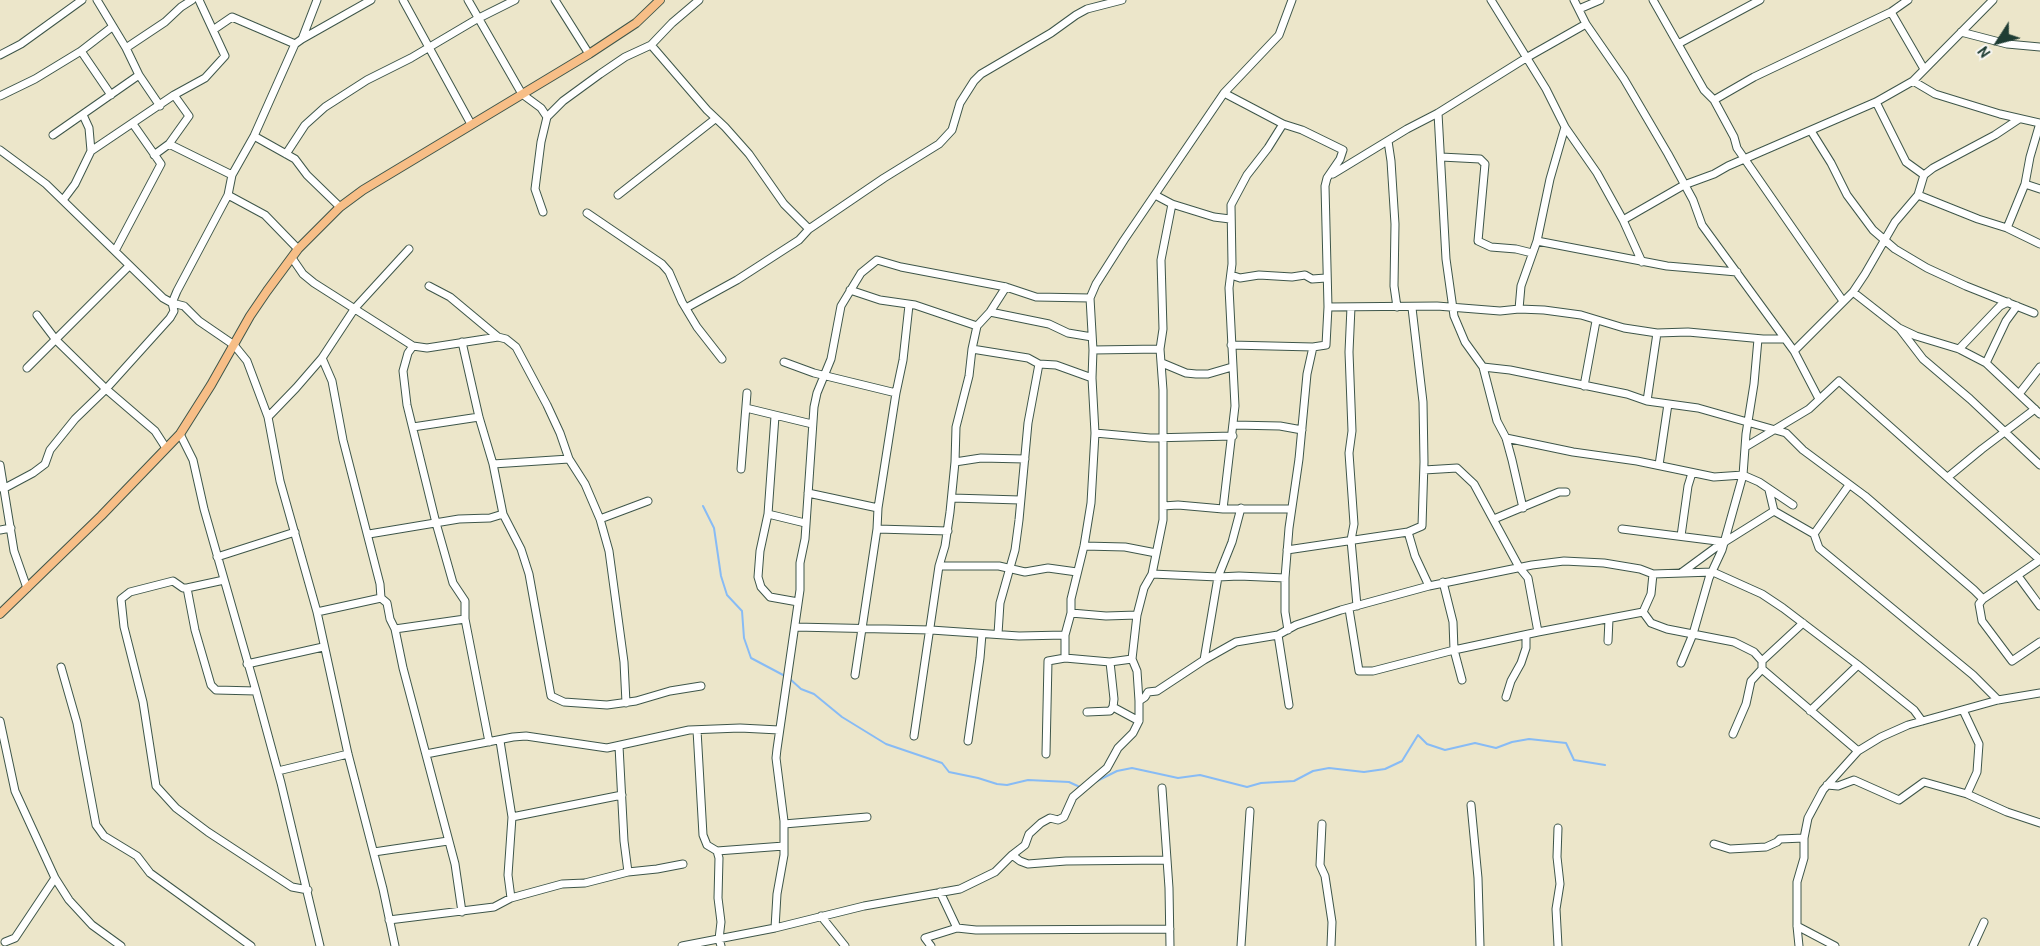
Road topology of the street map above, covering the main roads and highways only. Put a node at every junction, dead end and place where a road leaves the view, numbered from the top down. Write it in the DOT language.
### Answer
graph roads {
  1 [pos="660,0"];
  2 [pos="0,614"];
  1 -- 2 [label="main road"];
}
